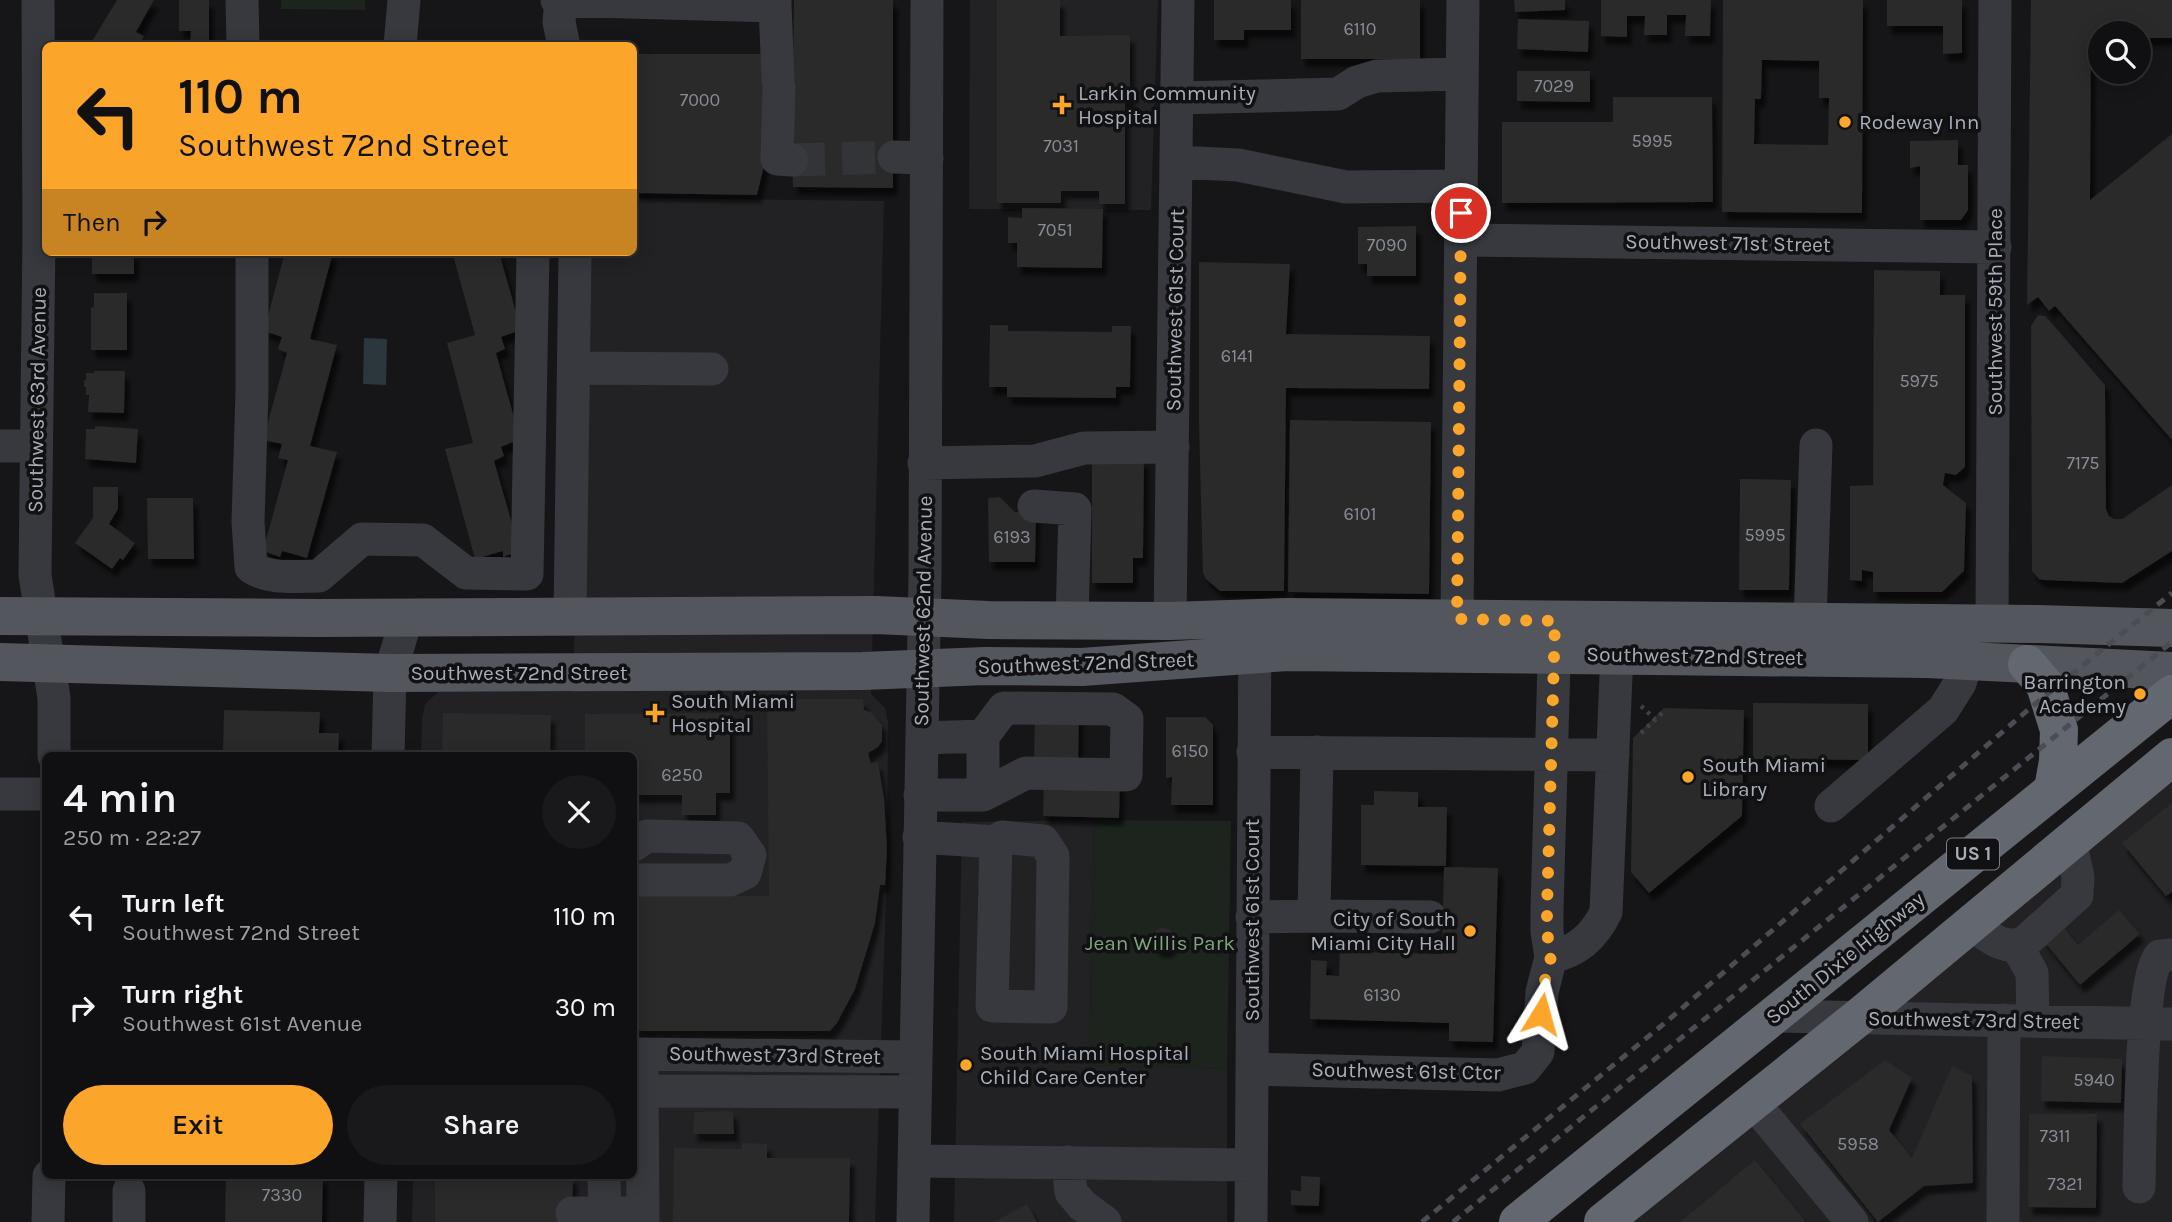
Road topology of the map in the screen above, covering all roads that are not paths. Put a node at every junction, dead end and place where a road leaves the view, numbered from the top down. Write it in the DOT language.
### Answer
graph roads {
  1 [pos="38,0"];
  2 [pos="242,0"];
  3 [pos="404,0"];
  4 [pos="559,0"];
  5 [pos="928,0"];
  6 [pos="1178,0"];
  7 [pos="1463,0"];
  8 [pos="1995,0"];
  9 [pos="775,3"];
  10 [pos="243,42"];
  11 [pos="400,42"];
  12 [pos="563,42"];
  13 [pos="1462,74"];
  14 [pos="1178,98"];
  15 [pos="894,157"];
  16 [pos="927,158"];
  17 [pos="778,160"];
  18 [pos="1177,162"];
  19 [pos="1461,186"];
  20 [pos="1461,240"];
  21 [pos="1995,247"];
  22 [pos="252,256"];
  23 [pos="533,256"];
  24 [pos="575,256"];
  25 [pos="575,368"];
  26 [pos="712,369"];
  27 [pos="1816,445"];
  28 [pos="0,446"];
  29 [pos="36,446"];
  30 [pos="1172,447"];
  31 [pos="924,463"];
  32 [pos="1034,506"];
  33 [pos="466,573"];
  34 [pos="319,576"];
  35 [pos="0,616"];
  36 [pos="40,616"];
  37 [pos="570,616"];
  38 [pos="407,617"];
  39 [pos="466,617"];
  40 [pos="923,617"];
  41 [pos="318,618"];
  42 [pos="1457,619"];
  43 [pos="1072,620"];
  44 [pos="1170,621"];
  45 [pos="1810,623"];
  46 [pos="1992,624"];
  47 [pos="2172,628"];
  48 [pos="1255,636"];
  49 [pos="1555,637"];
  50 [pos="1618,638"];
  51 [pos="1927,659"];
  52 [pos="1968,661"];
  53 [pos="0,662"];
  54 [pos="48,663"];
  55 [pos="2027,664"];
  56 [pos="1114,665"];
  57 [pos="1020,667"];
  58 [pos="923,668"];
  59 [pos="2172,671"];
  60 [pos="390,673"];
  61 [pos="2172,694"];
  62 [pos="1019,708"];
  63 [pos="1113,709"];
  64 [pos="983,736"];
  65 [pos="922,738"];
  66 [pos="1624,747"];
  67 [pos="54,752"];
  68 [pos="388,752"];
  69 [pos="1253,752"];
  70 [pos="1317,752"];
  71 [pos="1552,754"];
  72 [pos="2172,757"];
  73 [pos="2053,789"];
  74 [pos="0,794"];
  75 [pos="42,794"];
  76 [pos="920,795"];
  77 [pos="984,795"];
  78 [pos="1831,806"];
  79 [pos="694,837"];
  80 [pos="919,837"];
  81 [pos="2070,841"];
  82 [pos="996,842"];
  83 [pos="637,843"];
  84 [pos="637,880"];
  85 [pos="693,880"];
  86 [pos="1314,916"];
  87 [pos="1252,917"];
  88 [pos="1430,917"];
  89 [pos="1970,923"];
  90 [pos="2017,946"];
  91 [pos="2168,947"];
  92 [pos="1551,957"];
  93 [pos="1776,1016"];
  94 [pos="1859,1017"];
  95 [pos="2018,1021"];
  96 [pos="2158,1024"];
  97 [pos="638,1054"];
  98 [pos="916,1057"];
  99 [pos="1251,1069"];
  100 [pos="638,1091"];
  101 [pos="915,1092"];
  102 [pos="1752,1101"];
  103 [pos="914,1161"];
  104 [pos="1068,1162"];
  105 [pos="1251,1165"];
  106 [pos="49,1179"];
  107 [pos="381,1179"];
  108 [pos="2139,1187"];
  109 [pos="594,1203"];
  110 [pos="643,1210"];
  111 [pos="48,1222"];
  112 [pos="380,1222"];
  113 [pos="913,1222"];
  114 [pos="1105,1222"];
  115 [pos="1251,1222"];
  116 [pos="1518,1222"];
  117 [pos="1602,1222"];
  118 [pos="1852,1222"];
  119 [pos="2003,1222"];
  1 -- 29 [label="street, Southwest 63rd Avenue"];
  2 -- 10 [label="street"];
  3 -- 11 [label="street"];
  4 -- 9 [label="street"];
  4 -- 12 [label="street"];
  5 -- 16 [label="street, Southwest 62nd Avenue"];
  6 -- 14 [label="street, Southwest 61st Court"];
  7 -- 13 [label="street"];
  8 -- 21 [label="street, Southwest 59th Place"];
  9 -- 17 [label="street"];
  13 -- 14 [label="street"];
  13 -- 19 [label="street"];
  14 -- 18 [label="street, Southwest 61st Court"];
  15 -- 16 [label="street"];
  16 -- 31 [label="street, Southwest 62nd Avenue"];
  18 -- 19 [label="street"];
  18 -- 30 [label="street, Southwest 61st Court"];
  19 -- 20 [label="street"];
  20 -- 21 [label="street, Southwest 71st Street"];
  20 -- 42 [label="street"];
  21 -- 46 [label="street, Southwest 59th Place"];
  22 -- 34 [label="street"];
  23 -- 33 [label="street"];
  24 -- 25 [label="street"];
  25 -- 26 [label="street"];
  25 -- 37 [label="street"];
  27 -- 45 [label="street"];
  28 -- 29 [label="street"];
  29 -- 36 [label="street, Southwest 63rd Avenue"];
  30 -- 31 [label="street"];
  30 -- 44 [label="street, Southwest 61st Court"];
  31 -- 40 [label="street, Southwest 62nd Avenue"];
  32 -- 43 [label="street"];
  33 -- 34 [label="street"];
  33 -- 39 [label="street"];
  34 -- 41 [label="street"];
  35 -- 36 [label="main road, Southwest 72nd Street"];
  36 -- 41 [label="main road, Southwest 72nd Street"];
  36 -- 54 [label="street, Southwest 63rd Avenue"];
  37 -- 39 [label="main road, Southwest 72nd Street"];
  37 -- 40 [label="main road, Southwest 72nd Street"];
  38 -- 39 [label="main road, Southwest 72nd Street"];
  38 -- 41 [label="main road, Southwest 72nd Street"];
  38 -- 60 [label="street"];
  40 -- 43 [label="main road, Southwest 72nd Street"];
  40 -- 58 [label="street, Southwest 62nd Avenue"];
  42 -- 48 [label="main road, Southwest 72nd Street"];
  42 -- 49 [label="main road, Southwest 72nd Street"];
  43 -- 44 [label="main road, Southwest 72nd Street"];
  44 -- 48 [label="main road, Southwest 72nd Street"];
  45 -- 46 [label="main road, Southwest 72nd Street"];
  45 -- 50 [label="main road, Southwest 72nd Street"];
  46 -- 47 [label="main road, Southwest 72nd Street"];
  46 -- 51 [label="main road"];
  48 -- 49 [label="main road, Southwest 72nd Street"];
  48 -- 56 [label="main road, Southwest 72nd Street"];
  48 -- 69 [label="street, Southwest 61st Court"];
  49 -- 50 [label="main road, Southwest 72nd Street"];
  49 -- 71 [label="street, Southwest 61st Ctcr"];
  50 -- 51 [label="main road, Southwest 72nd Street"];
  50 -- 66 [label="street"];
  51 -- 52 [label="main road, Southwest 72nd Street"];
  52 -- 55 [label="main road, Southwest 72nd Street"];
  52 -- 78 [label="street"];
  53 -- 54 [label="main road, Southwest 72nd Street"];
  54 -- 60 [label="main road, Southwest 72nd Street"];
  54 -- 67 [label="street, Southwest 63rd Avenue"];
  55 -- 59 [label="main road, Southwest 72nd Street"];
  55 -- 73 [label="highway"];
  56 -- 57 [label="main road, Southwest 72nd Street"];
  56 -- 63 [label="street"];
  57 -- 58 [label="main road, Southwest 72nd Street"];
  57 -- 62 [label="street"];
  58 -- 60 [label="main road, Southwest 72nd Street"];
  58 -- 65 [label="street, Southwest 62nd Avenue"];
  60 -- 68 [label="street"];
  61 -- 73 [label="highway, South Dixie Highway / US 1"];
  62 -- 63 [label="street"];
  62 -- 64 [label="street"];
  63 -- 77 [label="street"];
  64 -- 65 [label="street"];
  64 -- 77 [label="street"];
  65 -- 76 [label="street, Southwest 62nd Avenue"];
  66 -- 71 [label="street"];
  66 -- 92 [label="street"];
  69 -- 70 [label="street"];
  69 -- 87 [label="street, Southwest 61st Court"];
  70 -- 71 [label="street"];
  70 -- 86 [label="street"];
  71 -- 92 [label="street, Southwest 61st Ctcr"];
  72 -- 81 [label="highway, US 1"];
  73 -- 93 [label="highway, South Dixie Highway / US 1"];
  74 -- 75 [label="street"];
  76 -- 77 [label="street"];
  76 -- 80 [label="street, Southwest 62nd Avenue"];
  79 -- 83 [label="street"];
  79 -- 85 [label="street"];
  79 -- 85 [label="street"];
  80 -- 82 [label="street"];
  80 -- 98 [label="street, Southwest 62nd Avenue"];
  81 -- 89 [label="highway, US 1"];
  81 -- 90 [label="street"];
  82 -- 82 [label="street"];
  84 -- 85 [label="street"];
  86 -- 87 [label="street"];
  86 -- 88 [label="street"];
  87 -- 99 [label="street, Southwest 61st Court"];
  89 -- 90 [label="street"];
  89 -- 94 [label="highway, US 1"];
  90 -- 95 [label="street"];
  91 -- 96 [label="street"];
  92 -- 99 [label="street, Southwest 61st Ctcr"];
  93 -- 94 [label="street, Southwest 73rd Street"];
  93 -- 116 [label="highway, South Dixie Highway / US 1"];
  94 -- 95 [label="street, Southwest 73rd Street"];
  94 -- 102 [label="highway, US 1"];
  95 -- 96 [label="street, Southwest 73rd Street"];
  95 -- 119 [label="street"];
  96 -- 108 [label="street"];
  97 -- 98 [label="street, Southwest 73rd Street"];
  97 -- 100 [label="street"];
  98 -- 101 [label="street, Southwest 62nd Avenue"];
  99 -- 105 [label="street, Southwest 61st Court"];
  100 -- 101 [label="street, Southwest 73rd Street"];
  100 -- 110 [label="street"];
  101 -- 103 [label="street, Southwest 62nd Avenue"];
  102 -- 117 [label="highway, US 1"];
  102 -- 118 [label="street"];
  103 -- 104 [label="street"];
  103 -- 113 [label="street, Southwest 62nd Avenue"];
  104 -- 105 [label="street"];
  104 -- 114 [label="street"];
  105 -- 115 [label="street, Southwest 61st Court"];
  106 -- 111 [label="street"];
  107 -- 112 [label="street"];
  109 -- 110 [label="street"];
}
